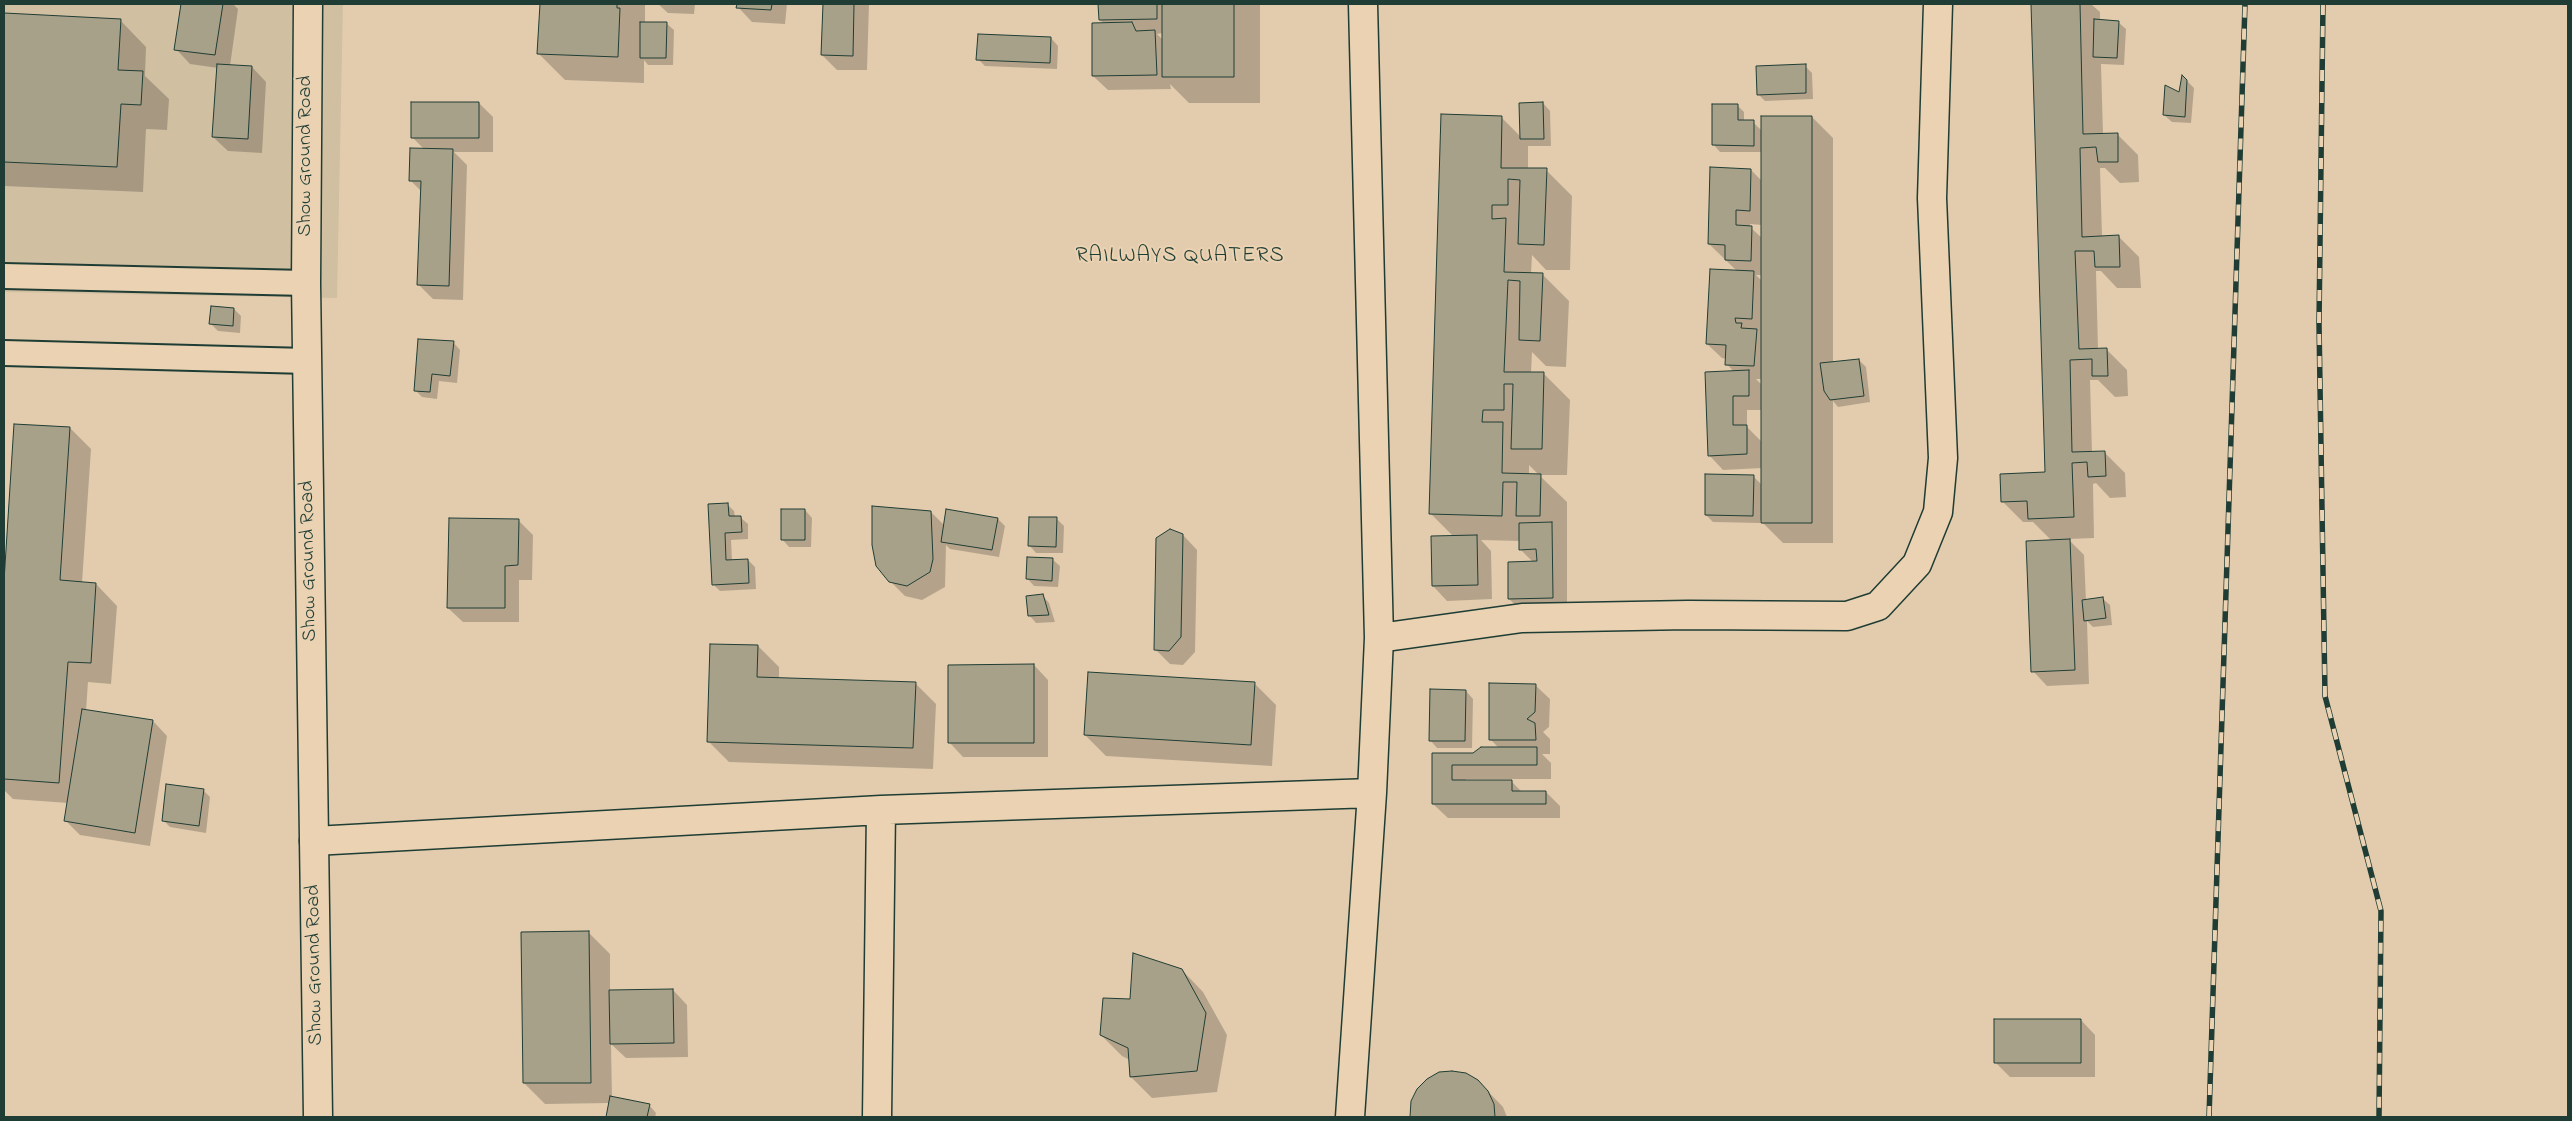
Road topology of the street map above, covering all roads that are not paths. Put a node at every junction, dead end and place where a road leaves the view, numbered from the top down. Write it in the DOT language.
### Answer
graph roads {
  1 [pos="308,4"];
  2 [pos="1363,4"];
  3 [pos="1938,4"];
  4 [pos="4,276"];
  5 [pos="306,283"];
  6 [pos="4,353"];
  7 [pos="307,360"];
  8 [pos="1379,638"];
  9 [pos="1372,793"];
  10 [pos="881,810"];
  11 [pos="314,841"];
  12 [pos="318,1117"];
  13 [pos="877,1117"];
  14 [pos="1350,1117"];
  1 -- 5 [label="street, Show Ground Road"];
  2 -- 8 [label="street"];
  3 -- 8 [label="street"];
  4 -- 5 [label="lane"];
  5 -- 7 [label="street, Show Ground Road"];
  6 -- 7 [label="lane"];
  7 -- 11 [label="street, Show Ground Road"];
  8 -- 9 [label="street"];
  9 -- 10 [label="street"];
  9 -- 14 [label="street"];
  10 -- 11 [label="street"];
  10 -- 13 [label="street"];
  11 -- 12 [label="street, Show Ground Road"];
}
